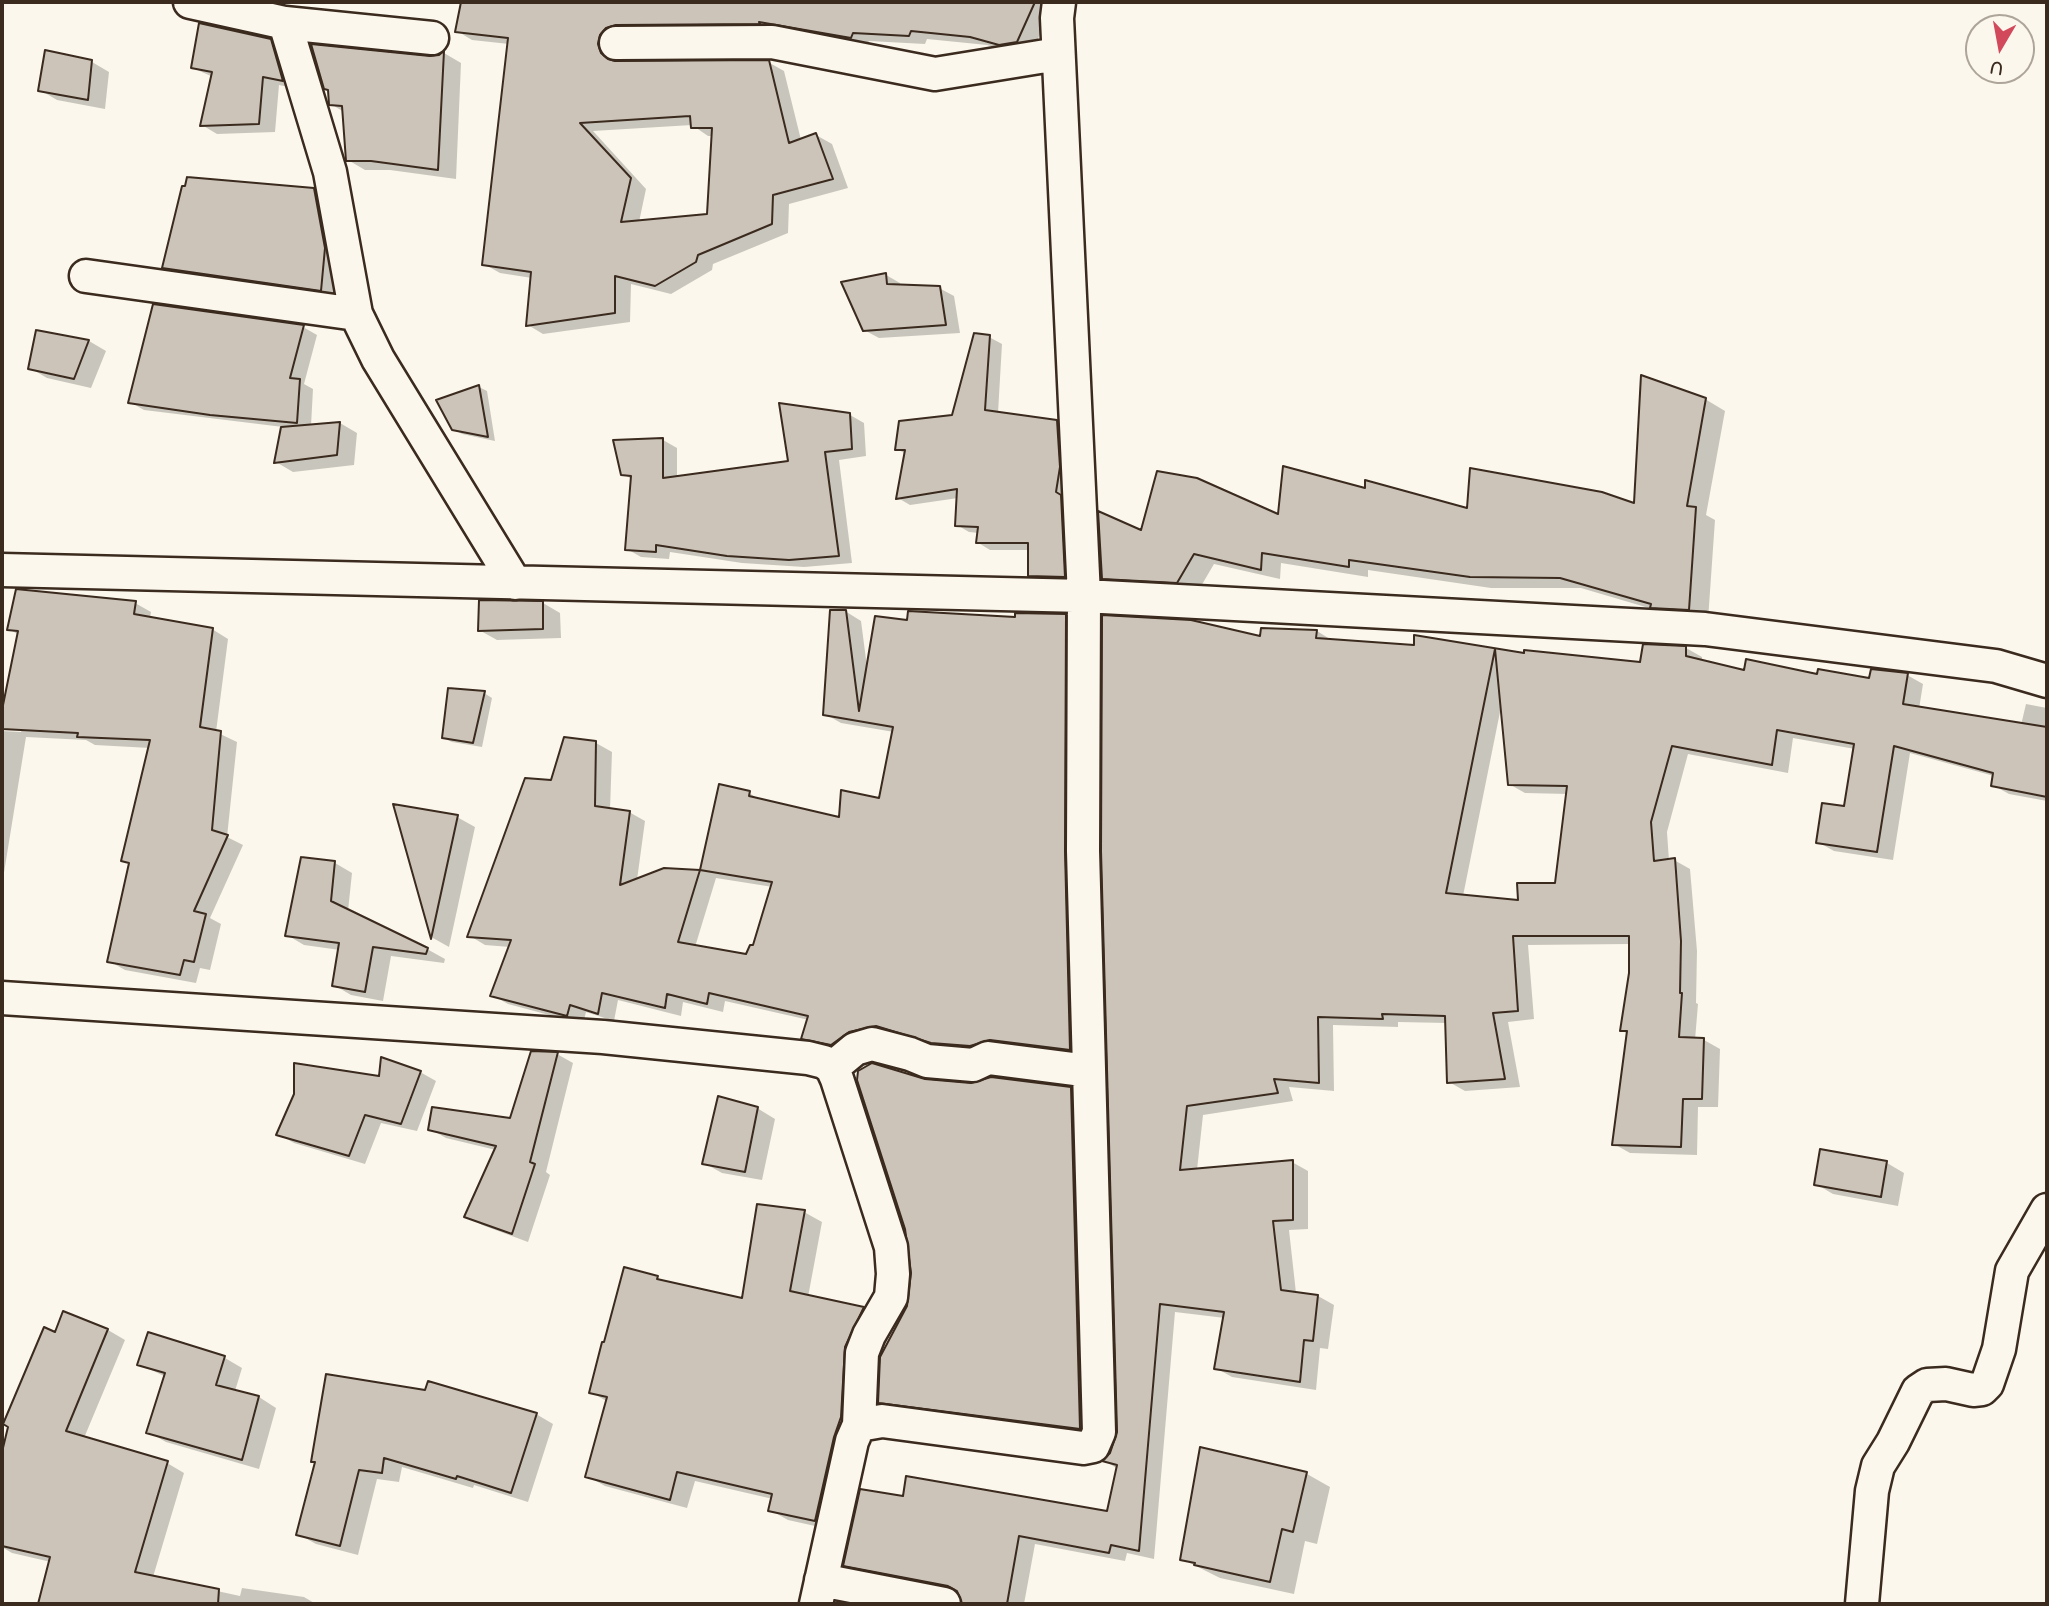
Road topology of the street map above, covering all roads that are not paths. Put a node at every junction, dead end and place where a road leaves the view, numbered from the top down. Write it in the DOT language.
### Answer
graph roads {
  1 [pos="190,2"];
  2 [pos="1059,2"];
  3 [pos="285,23"];
  4 [pos="432,38"];
  5 [pos="616,43"];
  6 [pos="1058,54"];
  7 [pos="86,276"];
  8 [pos="356,314"];
  9 [pos="2,570"];
  10 [pos="516,583"];
  11 [pos="1084,596"];
  12 [pos="2047,681"];
  13 [pos="2,998"];
  14 [pos="832,1068"];
  15 [pos="1089,1072"];
  16 [pos="2047,1210"];
  17 [pos="859,1425"];
  18 [pos="819,1592"];
  19 [pos="944,1604"];
  20 [pos="1862,1604"];
  1 -- 3 [label="street"];
  2 -- 6 [label="street"];
  3 -- 4 [label="street"];
  3 -- 8 [label="street"];
  5 -- 6 [label="street"];
  6 -- 11 [label="street"];
  7 -- 8 [label="street"];
  8 -- 10 [label="street"];
  9 -- 10 [label="street"];
  10 -- 11 [label="street"];
  11 -- 12 [label="street"];
  11 -- 15 [label="street"];
  13 -- 14 [label="street"];
  14 -- 15 [label="street"];
  14 -- 17 [label="street"];
  15 -- 17 [label="street"];
  16 -- 20 [label="street"];
  17 -- 18 [label="street"];
  18 -- 19 [label="street"];
}
